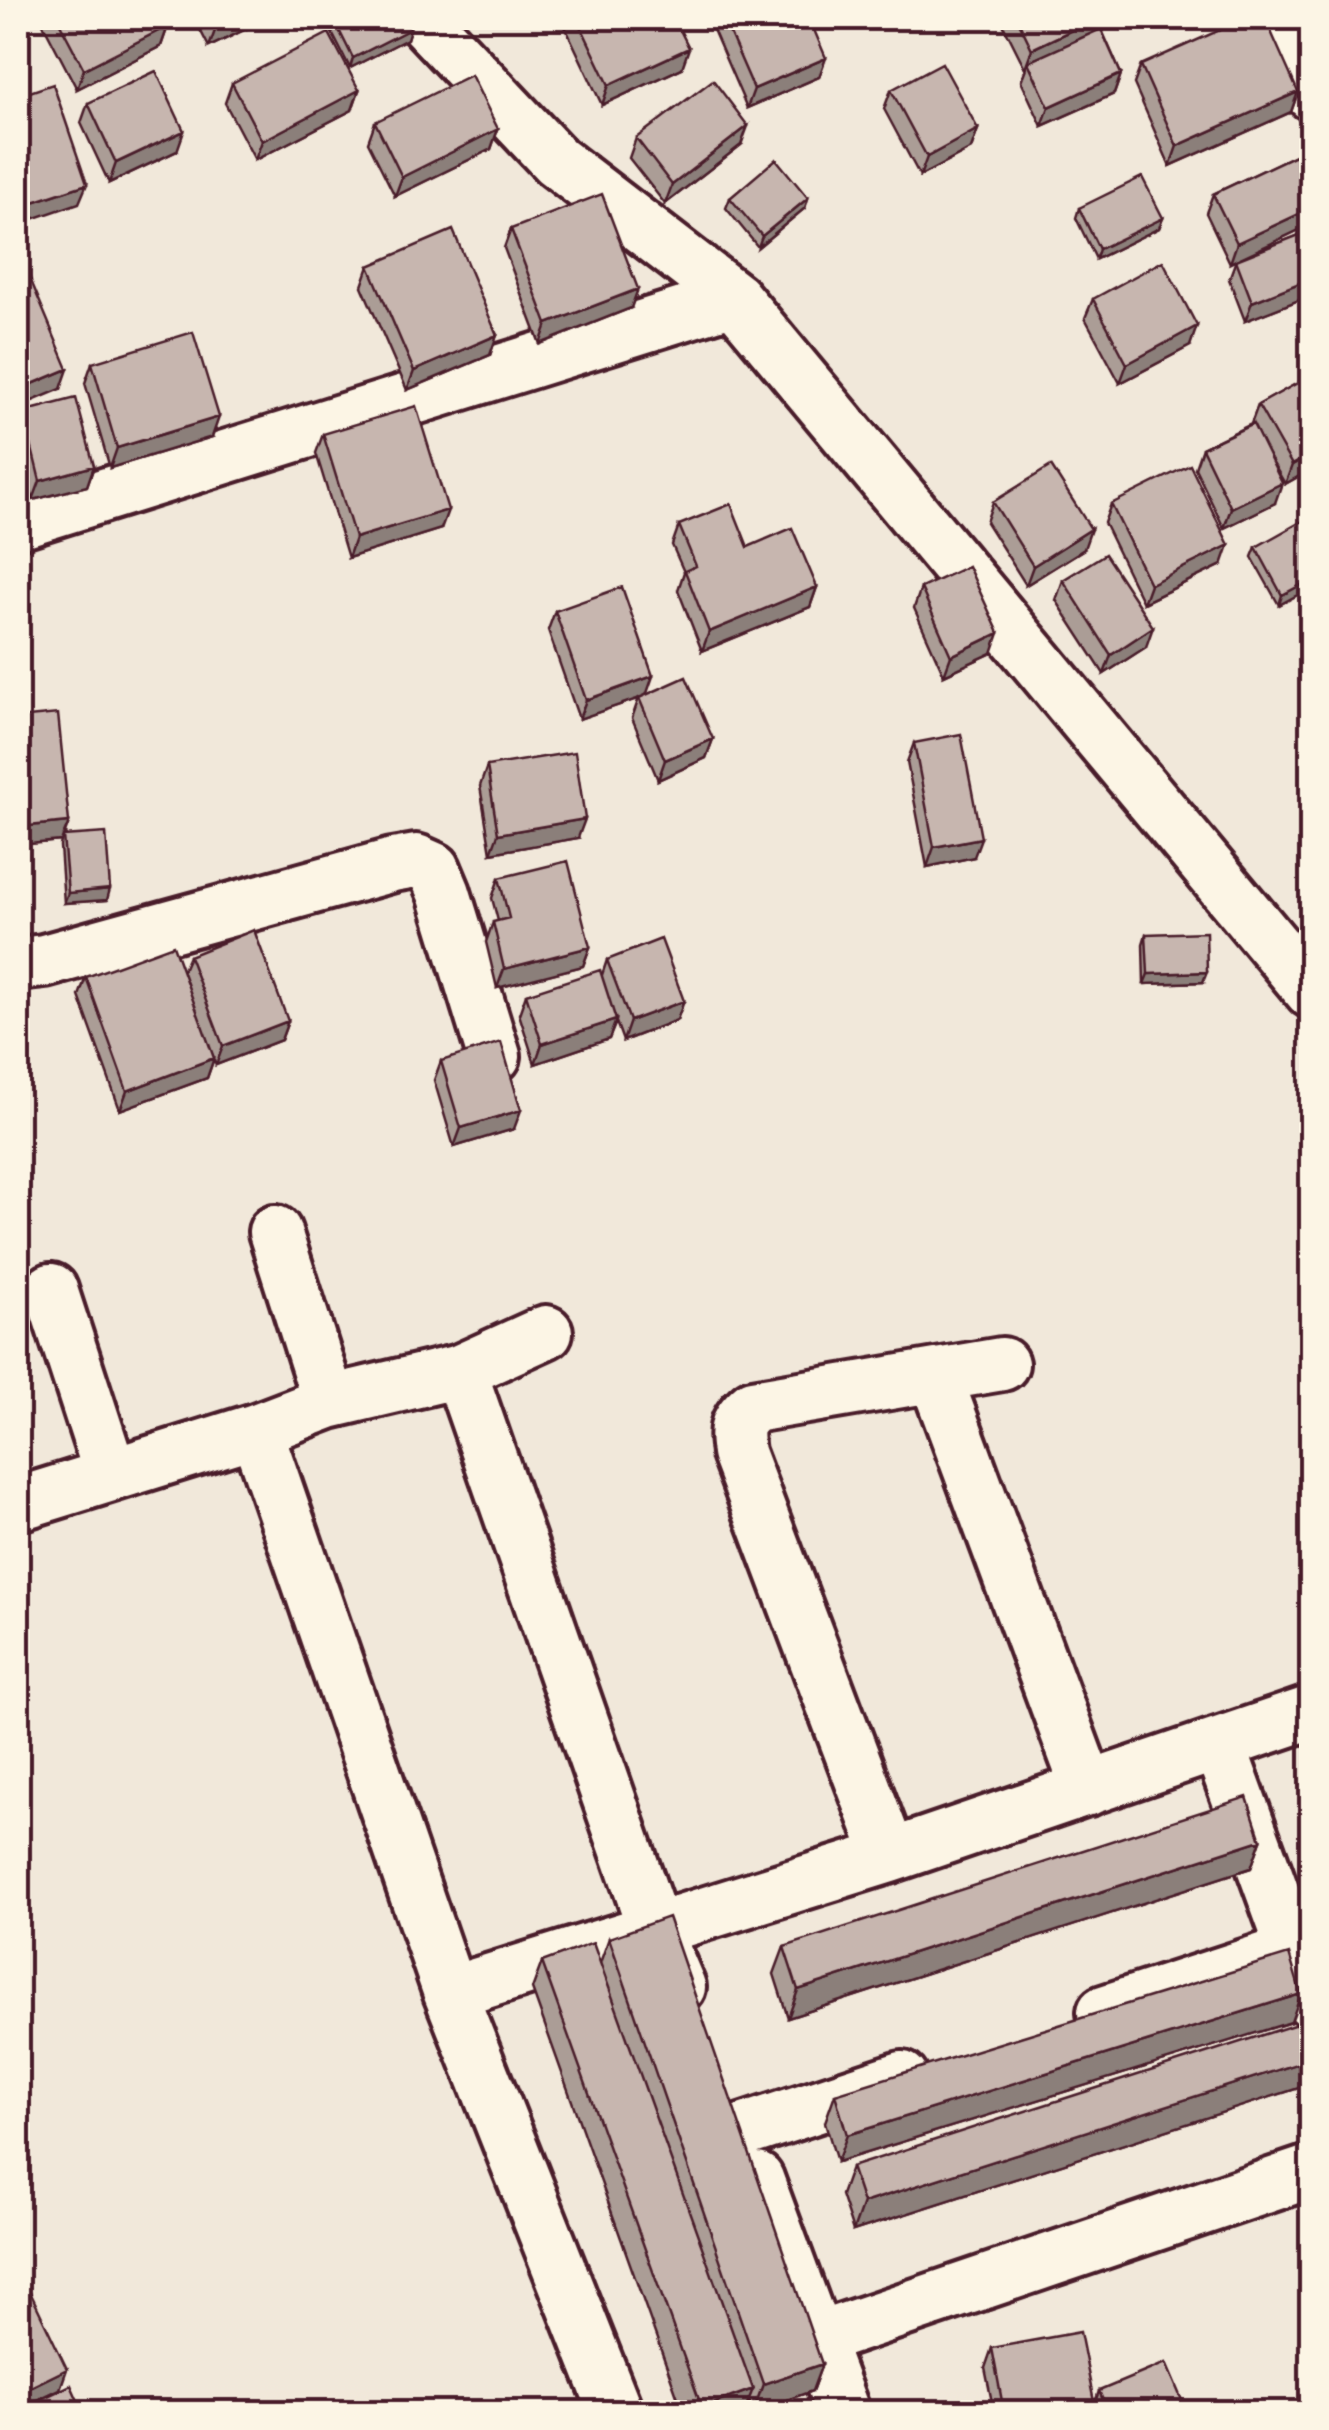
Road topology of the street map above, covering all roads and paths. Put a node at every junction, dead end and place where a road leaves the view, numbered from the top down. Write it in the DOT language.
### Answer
graph roads {
  1 [pos="421,18"];
  2 [pos="1266,18"];
  3 [pos="1312,94"];
  4 [pos="734,298"];
  5 [pos="18,522"];
  6 [pos="18,964"];
  7 [pos="1312,992"];
  8 [pos="494,1056"];
  9 [pos="274,1232"];
  10 [pos="52,1290"];
  11 [pos="546,1332"];
  12 [pos="1002,1364"];
  13 [pos="460,1372"];
  14 [pos="936,1376"];
  15 [pos="329,1402"];
  16 [pos="256,1430"];
  17 [pos="111,1475"];
  18 [pos="18,1504"];
  19 [pos="1312,1712"];
  20 [pos="1219,1745"];
  21 [pos="1088,1789"];
  22 [pos="890,1856"];
  23 [pos="654,1928"];
  24 [pos="1303,1947"];
  25 [pos="450,1993"];
  26 [pos="1312,2001"];
  27 [pos="1053,2029"];
  28 [pos="696,2030"];
  29 [pos="942,2065"];
  30 [pos="1312,2171"];
  31 [pos="816,2339"];
  32 [pos="616,2412"];
  33 [pos="843,2412"];
  1 -- 4 [label="street"];
  2 -- 3 [label="street"];
  4 -- 5 [label="street"];
  4 -- 7 [label="street"];
  6 -- 8 [label="street"];
  9 -- 15 [label="street"];
  10 -- 17 [label="street"];
  11 -- 13 [label="street"];
  12 -- 14 [label="street"];
  13 -- 15 [label="street"];
  13 -- 23 [label="street"];
  14 -- 21 [label="street"];
  14 -- 22 [label="street"];
  15 -- 16 [label="street"];
  16 -- 17 [label="street"];
  16 -- 25 [label="street"];
  17 -- 18 [label="street"];
  19 -- 20 [label="street"];
  20 -- 21 [label="street"];
  20 -- 24 [label="street"];
  21 -- 22 [label="street"];
  22 -- 23 [label="street"];
  23 -- 25 [label="street"];
  23 -- 28 [label="street"];
  24 -- 26 [label="street"];
  24 -- 27 [label="street"];
  25 -- 32 [label="street"];
  29 -- 31 [label="street"];
  30 -- 31 [label="street"];
  31 -- 33 [label="street"];
}
